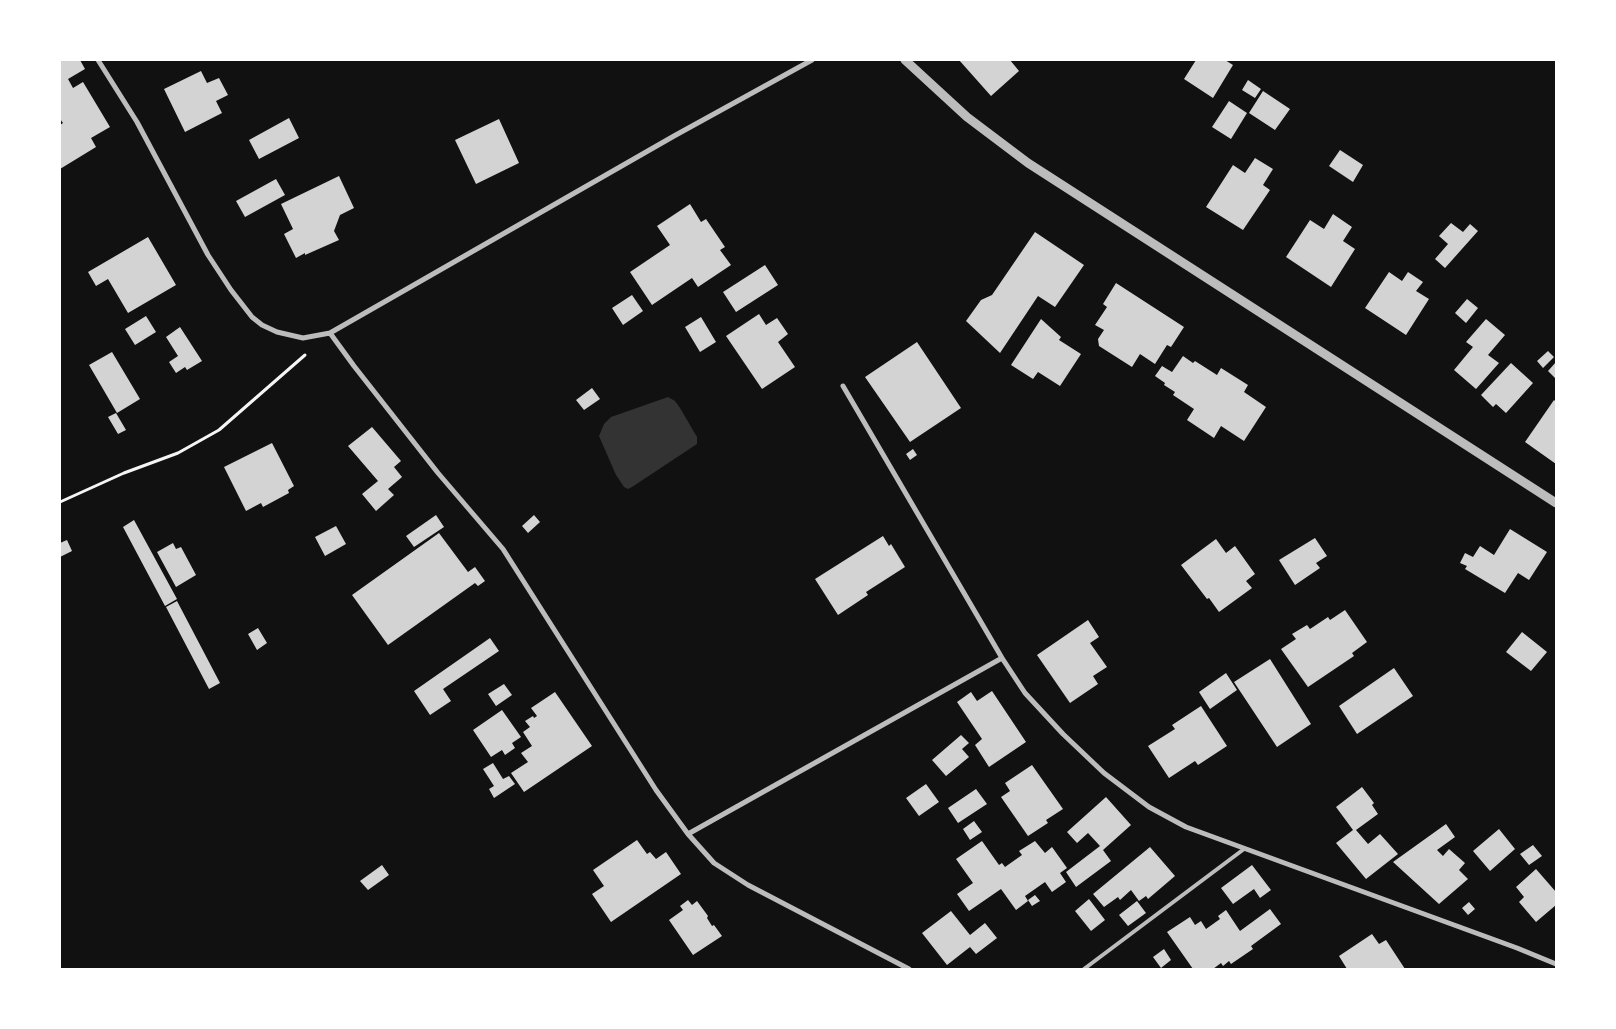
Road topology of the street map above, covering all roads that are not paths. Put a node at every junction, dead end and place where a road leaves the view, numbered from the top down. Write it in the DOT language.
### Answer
graph roads {
  1 [pos="98,60"];
  2 [pos="812,60"];
  3 [pos="905,60"];
  4 [pos="330,333"];
  5 [pos="843,386"];
  6 [pos="1556,503"];
  7 [pos="1002,658"];
  8 [pos="688,834"];
  9 [pos="1244,849"];
  10 [pos="1556,964"];
  11 [pos="908,969"];
  12 [pos="1084,969"];
  1 -- 4 [label="street"];
  2 -- 4 [label="street"];
  3 -- 6 [label="street"];
  4 -- 8 [label="street"];
  5 -- 7 [label="street"];
  7 -- 8 [label="street"];
  7 -- 9 [label="street"];
  8 -- 11 [label="street"];
  9 -- 10 [label="street"];
  9 -- 12 [label="lane"];
}
